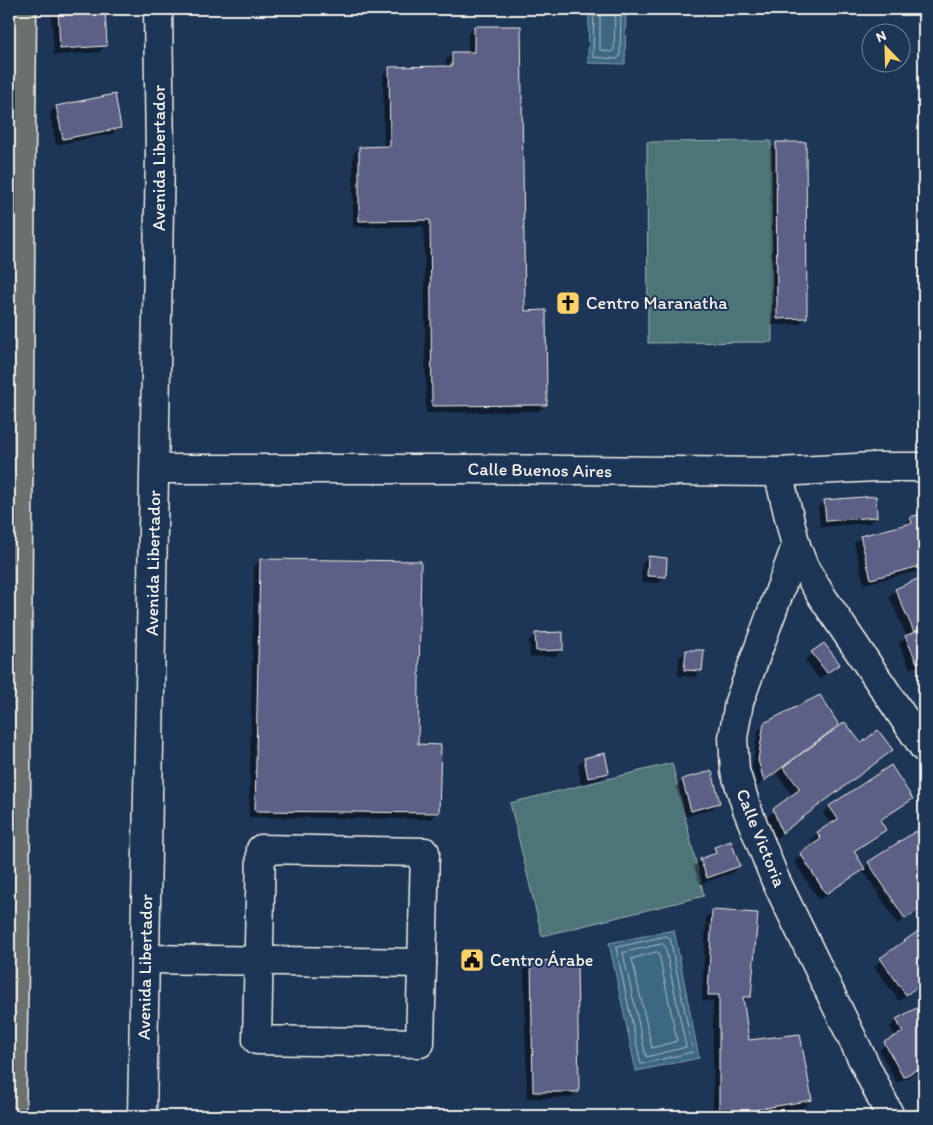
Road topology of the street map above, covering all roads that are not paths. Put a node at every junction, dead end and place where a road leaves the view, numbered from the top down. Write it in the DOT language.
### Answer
graph roads {
  1 [pos="22,9"];
  2 [pos="158,9"];
  3 [pos="924,467"];
  4 [pos="155,469"];
  5 [pos="778,472"];
  6 [pos="796,546"];
  7 [pos="924,748"];
  8 [pos="146,959"];
  9 [pos="259,961"];
  10 [pos="422,964"];
  11 [pos="11,1116"];
  12 [pos="142,1116"];
  13 [pos="890,1116"];
  1 -- 11 [label="main road"];
  2 -- 4 [label="street, Avenida Libertador"];
  3 -- 5 [label="street, Calle Buenos Aires"];
  4 -- 5 [label="street, Calle Buenos Aires"];
  4 -- 8 [label="street, Avenida Libertador"];
  5 -- 6 [label="street"];
  6 -- 7 [label="street"];
  6 -- 13 [label="street, Calle Victoria"];
  8 -- 9 [label="street"];
  8 -- 12 [label="street, Avenida Libertador"];
  9 -- 10 [label="street"];
  9 -- 10 [label="street"];
  9 -- 10 [label="street"];
}
